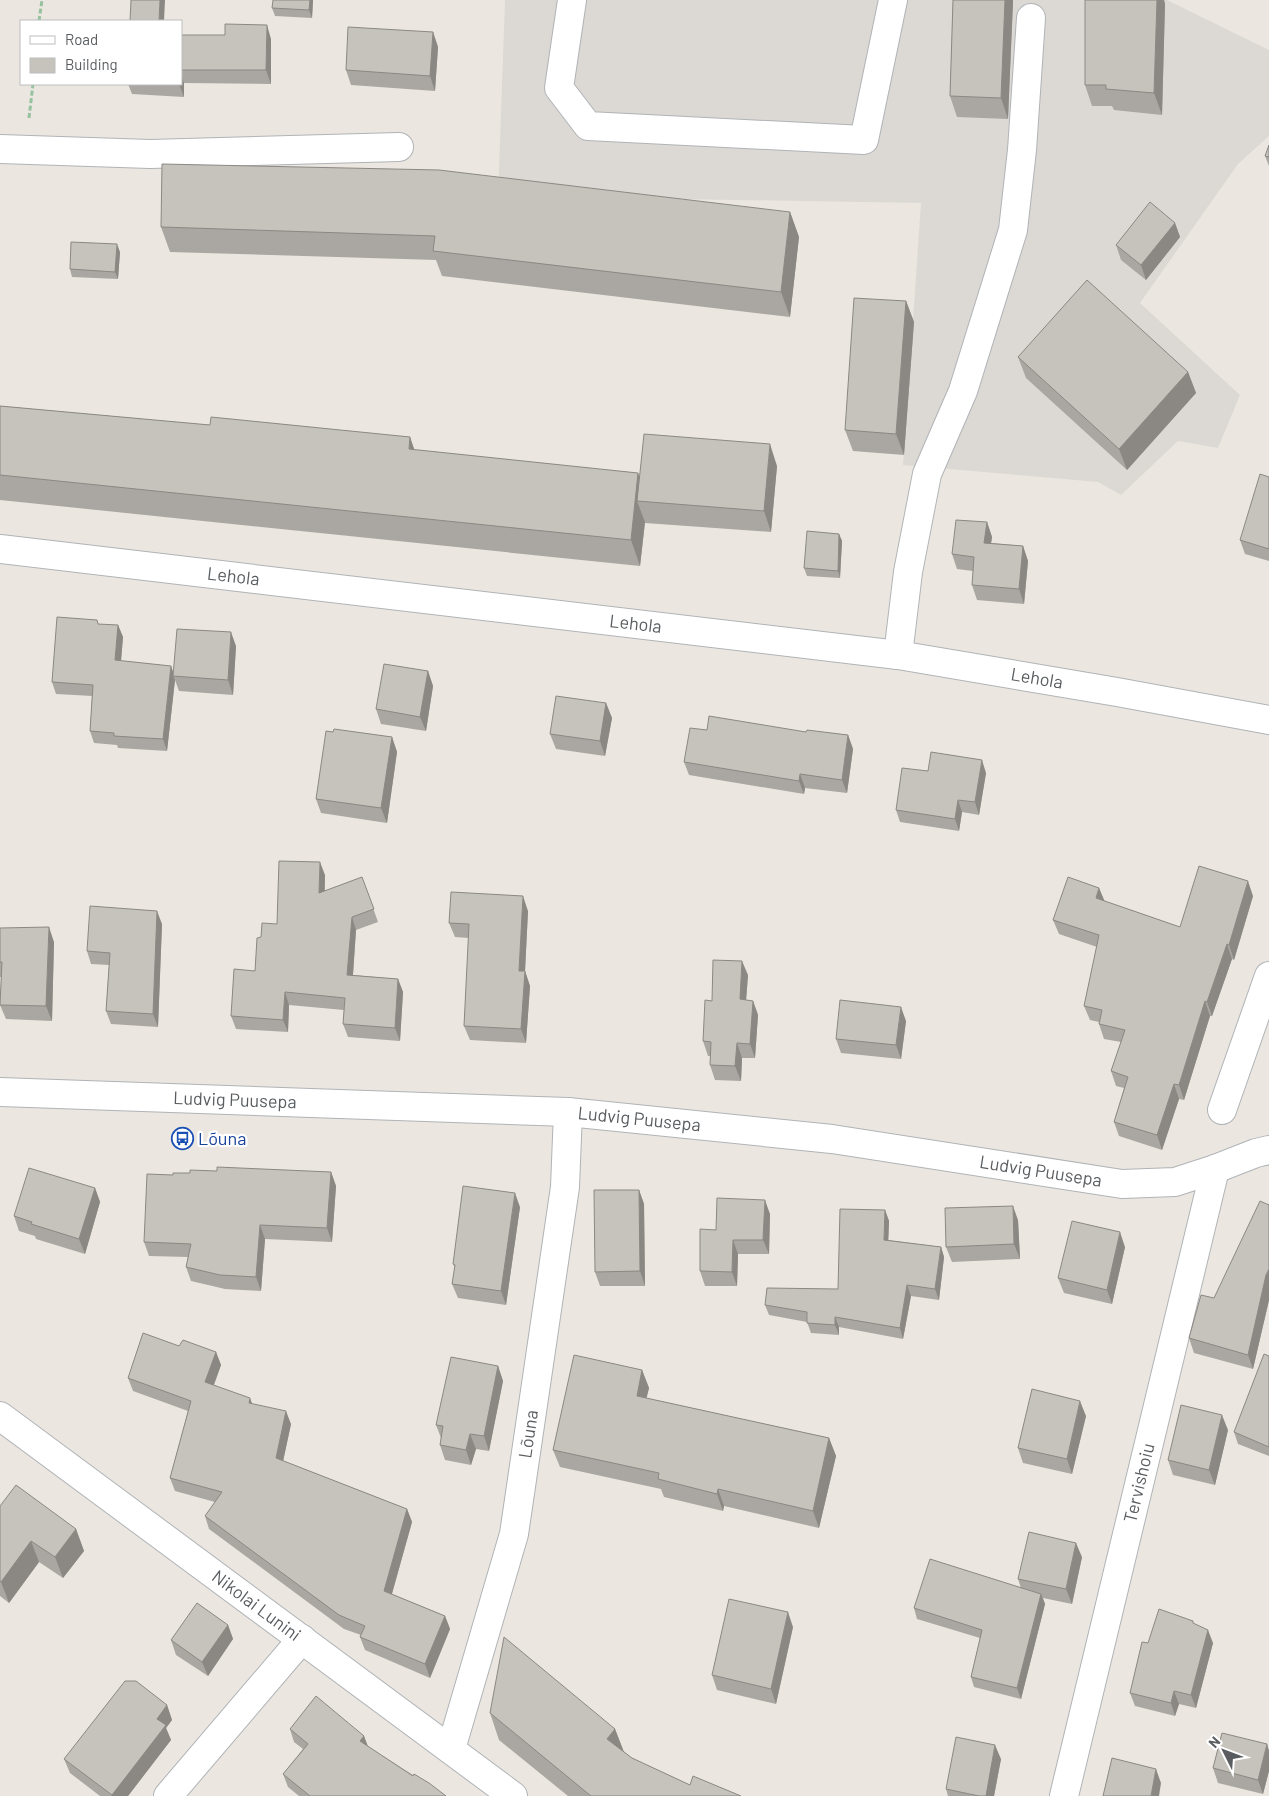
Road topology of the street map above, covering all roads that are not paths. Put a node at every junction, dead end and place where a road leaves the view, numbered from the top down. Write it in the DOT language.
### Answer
graph roads {
  1 [pos="572,0"];
  2 [pos="893,0"];
  3 [pos="1031,18"];
  4 [pos="399,147"];
  5 [pos="0,149"];
  6 [pos="0,548"];
  7 [pos="898,655"];
  8 [pos="1269,720"];
  9 [pos="1269,976"];
  10 [pos="0,1092"];
  11 [pos="1222,1110"];
  12 [pos="568,1112"];
  13 [pos="1269,1150"];
  14 [pos="1214,1170"];
  15 [pos="0,1416"];
  16 [pos="302,1640"];
  17 [pos="451,1749"];
  18 [pos="168,1796"];
  19 [pos="513,1796"];
  20 [pos="1064,1796"];
  1 -- 2 [label="street"];
  3 -- 7 [label="street"];
  4 -- 5 [label="street"];
  6 -- 7 [label="street, Lehola"];
  7 -- 8 [label="street, Lehola"];
  9 -- 11 [label="street"];
  10 -- 12 [label="street, Ludvig Puusepa"];
  12 -- 14 [label="street, Ludvig Puusepa"];
  12 -- 17 [label="street, Lõuna"];
  13 -- 14 [label="street, Ludvig Puusepa"];
  14 -- 20 [label="street, Tervishoiu"];
  15 -- 16 [label="street, Nikolai Lunini"];
  16 -- 17 [label="street, Nikolai Lunini"];
  16 -- 18 [label="street"];
  17 -- 19 [label="street, Nikolai Lunini"];
}
